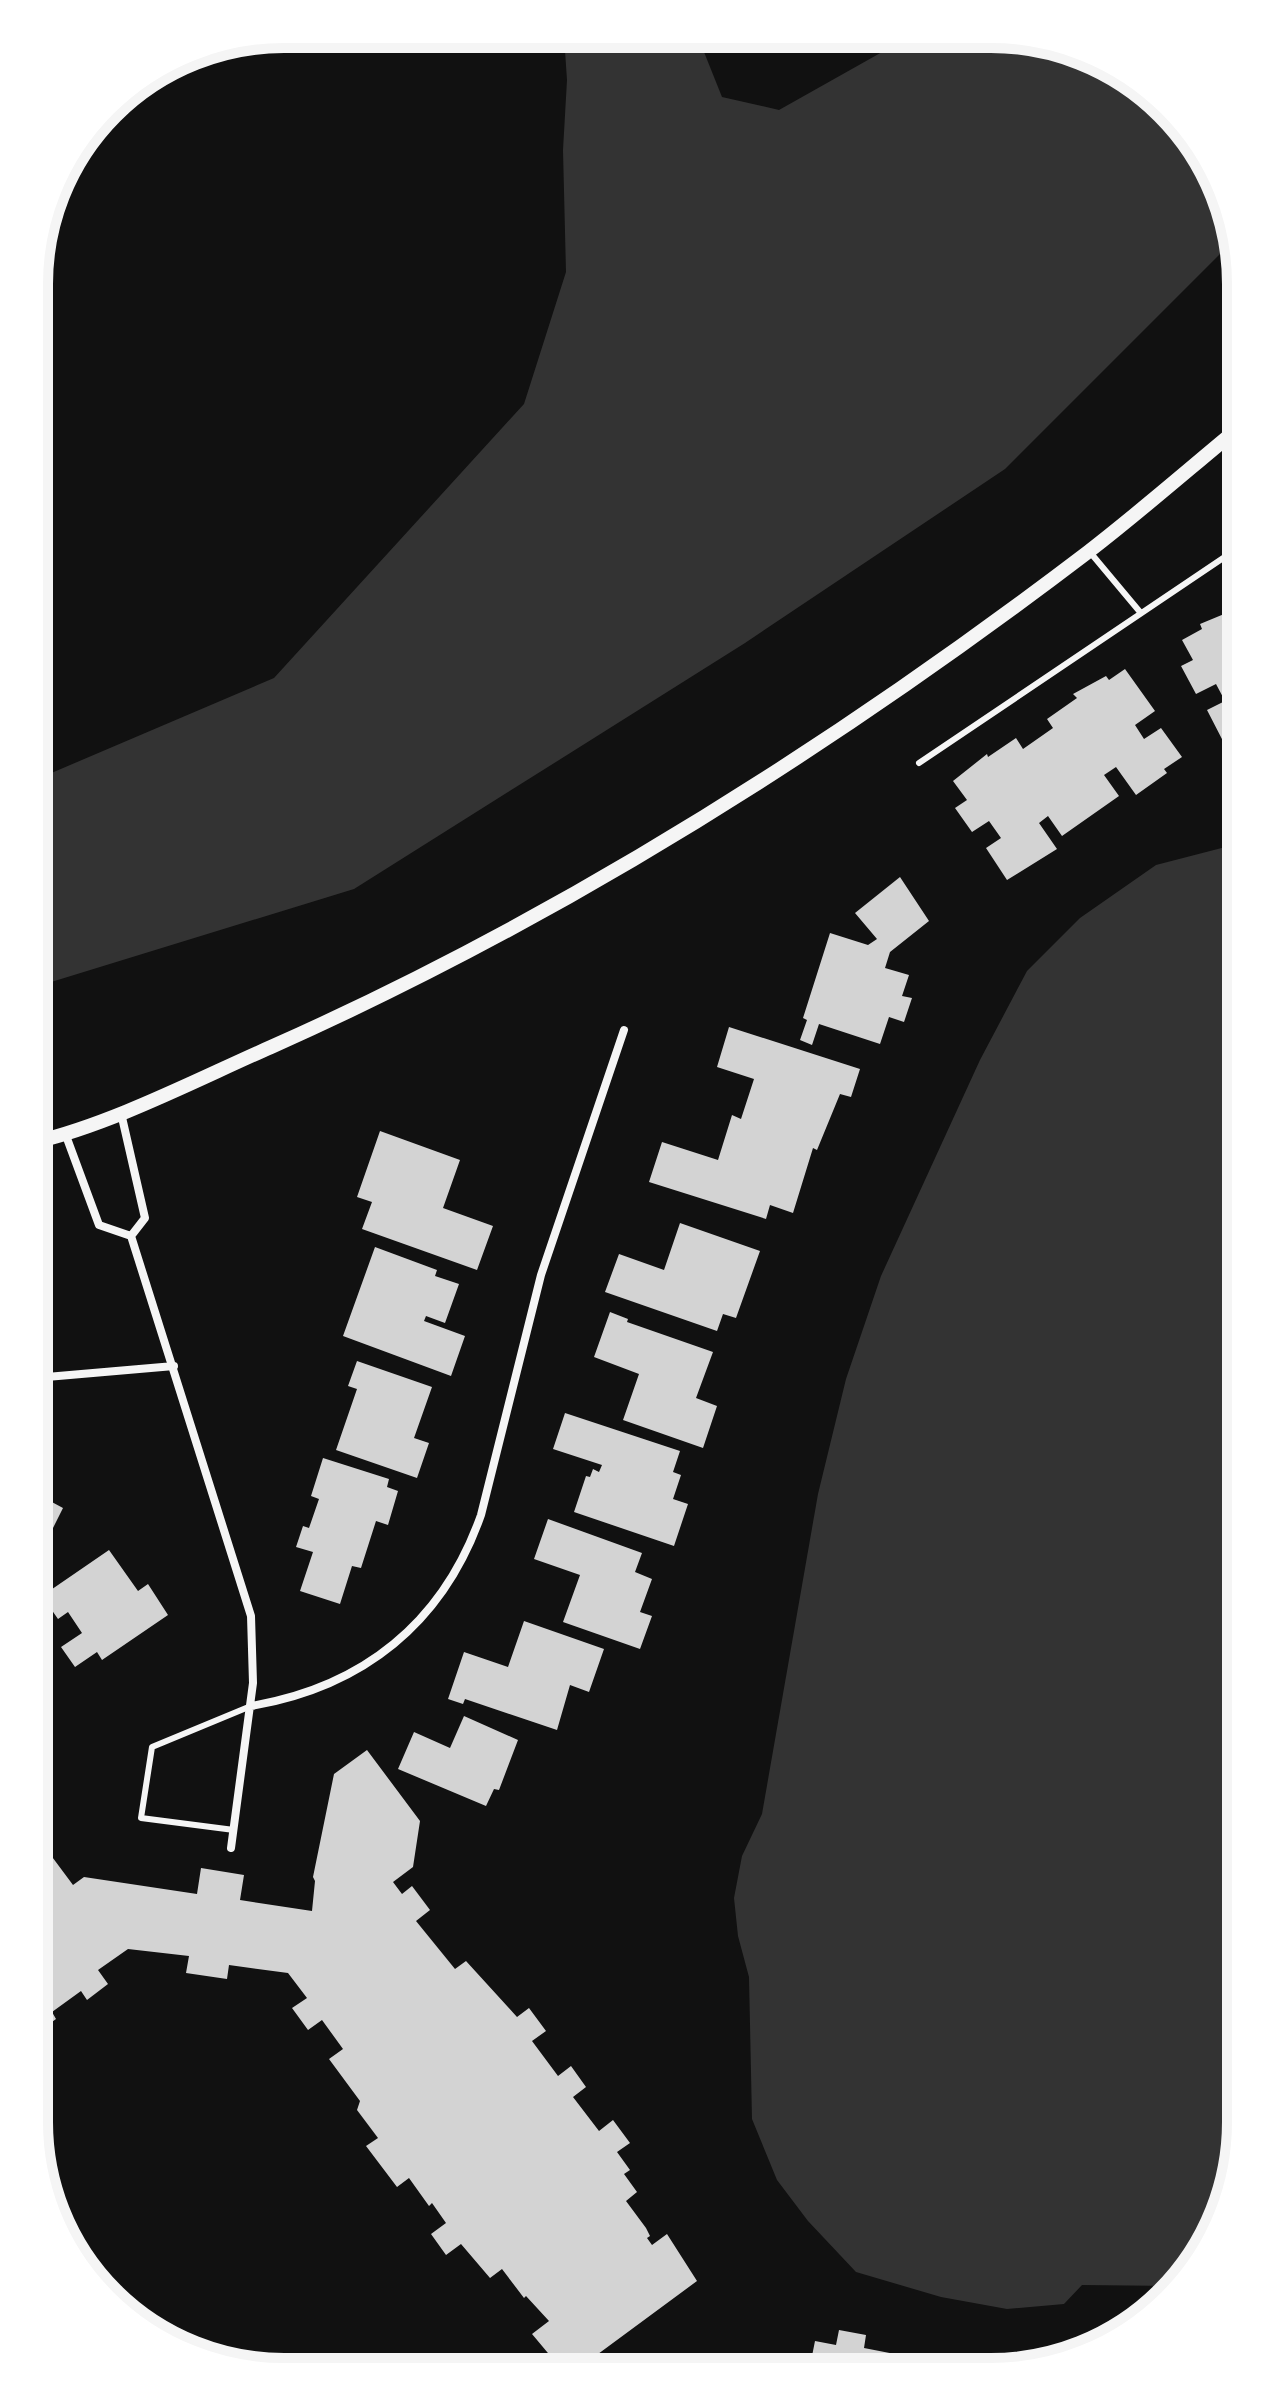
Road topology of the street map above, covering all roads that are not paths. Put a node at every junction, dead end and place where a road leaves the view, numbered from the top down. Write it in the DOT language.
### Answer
graph roads {
  1 [pos="1227,438"];
  2 [pos="1089,551"];
  3 [pos="1227,555"];
  4 [pos="1140,612"];
  5 [pos="919,763"];
  6 [pos="624,1030"];
  7 [pos="120,1111"];
  8 [pos="65,1133"];
  9 [pos="48,1138"];
  10 [pos="131,1236"];
  11 [pos="174,1366"];
  12 [pos="48,1377"];
  13 [pos="251,1706"];
  14 [pos="234,1830"];
  15 [pos="231,1848"];
  1 -- 2 [label="street"];
  2 -- 4 [label="lane"];
  2 -- 7 [label="street"];
  3 -- 4 [label="lane"];
  4 -- 5 [label="lane"];
  6 -- 13 [label="street"];
  7 -- 8 [label="street"];
  7 -- 10 [label="street"];
  8 -- 9 [label="street"];
  8 -- 10 [label="street"];
  10 -- 11 [label="street"];
  11 -- 12 [label="street"];
  11 -- 13 [label="street"];
  13 -- 14 [label="street"];
  13 -- 14 [label="lane"];
  14 -- 15 [label="street"];
}
